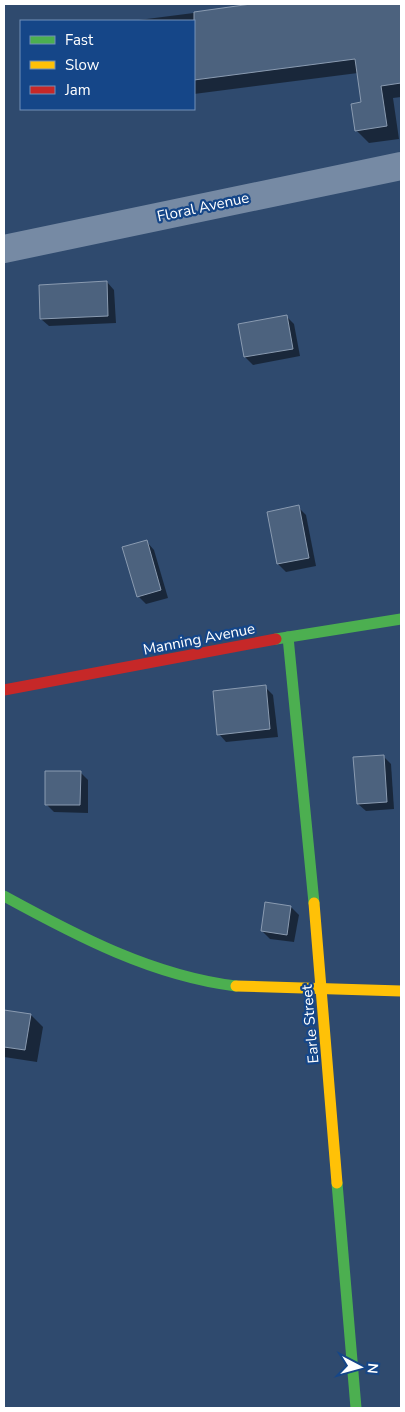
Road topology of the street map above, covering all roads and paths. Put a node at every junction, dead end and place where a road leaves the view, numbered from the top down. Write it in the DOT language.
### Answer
graph roads {
  1 [pos="401,166"];
  2 [pos="4,249"];
  3 [pos="401,619"];
  4 [pos="288,637"];
  5 [pos="4,690"];
  6 [pos="4,896"];
  7 [pos="322,989"];
  8 [pos="401,991"];
  9 [pos="356,1408"];
  1 -- 2 [label="street, Floral Avenue"];
  3 -- 4 [label="street, Manning Avenue"];
  4 -- 5 [label="street, Manning Avenue"];
  4 -- 7 [label="street, Earle Street"];
  6 -- 7 [label="street"];
  7 -- 8 [label="street"];
  7 -- 9 [label="street, Earle Street"];
}
